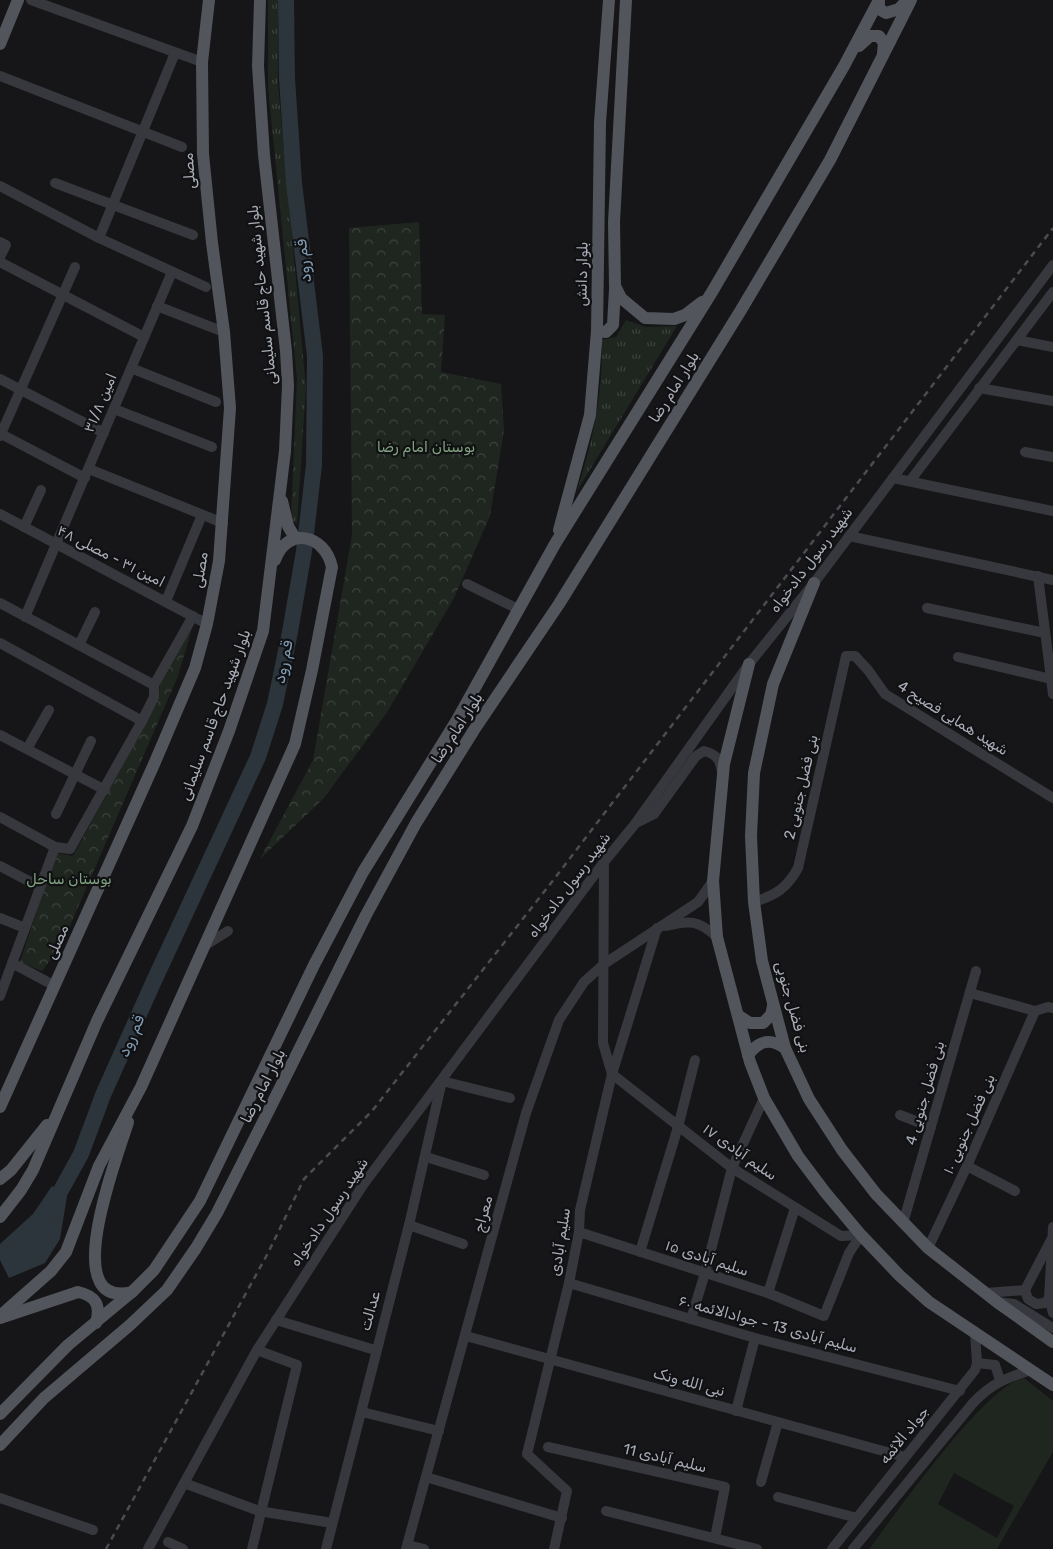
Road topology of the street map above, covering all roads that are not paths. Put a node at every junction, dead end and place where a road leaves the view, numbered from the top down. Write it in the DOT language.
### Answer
graph roads {
  1 [pos="18,0"];
  2 [pos="30,0"];
  3 [pos="209,0"];
  4 [pos="260,0"];
  5 [pos="609,0"];
  6 [pos="626,0"];
  7 [pos="879,0"];
  8 [pos="907,0"];
  9 [pos="911,0"];
  10 [pos="0,44"];
  11 [pos="175,53"];
  12 [pos="883,53"];
  13 [pos="202,62"];
  14 [pos="844,66"];
  15 [pos="0,76"];
  16 [pos="142,132"];
  17 [pos="182,147"];
  18 [pos="55,183"];
  19 [pos="0,186"];
  20 [pos="112,204"];
  21 [pos="193,235"];
  22 [pos="99,238"];
  23 [pos="0,242"];
  24 [pos="0,257"];
  25 [pos="0,262"];
  26 [pos="1053,265"];
  27 [pos="75,267"];
  28 [pos="172,272"];
  29 [pos="615,286"];
  30 [pos="206,287"];
  31 [pos="712,292"];
  32 [pos="1053,292"];
  33 [pos="62,295"];
  34 [pos="157,306"];
  35 [pos="598,331"];
  36 [pos="224,332"];
  37 [pos="144,337"];
  38 [pos="1017,340"];
  39 [pos="1053,347"];
  40 [pos="131,368"];
  41 [pos="0,379"];
  42 [pos="979,388"];
  43 [pos="21,389"];
  44 [pos="1053,400"];
  45 [pos="216,402"];
  46 [pos="114,409"];
  47 [pos="104,433"];
  48 [pos="0,435"];
  49 [pos="212,447"];
  50 [pos="1025,452"];
  51 [pos="1053,457"];
  52 [pos="87,473"];
  53 [pos="893,478"];
  54 [pos="910,481"];
  55 [pos="41,490"];
  56 [pos="280,491"];
  57 [pos="1053,511"];
  58 [pos="202,515"];
  59 [pos="1,518"];
  60 [pos="223,523"];
  61 [pos="24,527"];
  62 [pos="849,536"];
  63 [pos="296,538"];
  64 [pos="555,544"];
  65 [pos="57,545"];
  66 [pos="269,574"];
  67 [pos="1038,576"];
  68 [pos="1053,580"];
  69 [pos="814,583"];
  70 [pos="467,584"];
  71 [pos="166,601"];
  72 [pos="0,603"];
  73 [pos="927,608"];
  74 [pos="518,609"];
  75 [pos="95,612"];
  76 [pos="192,616"];
  77 [pos="25,617"];
  78 [pos="208,624"];
  79 [pos="1045,632"];
  80 [pos="0,643"];
  81 [pos="79,645"];
  82 [pos="846,656"];
  83 [pos="958,657"];
  84 [pos="750,664"];
  85 [pos="1051,679"];
  86 [pos="154,685"];
  87 [pos="1053,694"];
  88 [pos="49,710"];
  89 [pos="142,721"];
  90 [pos="0,735"];
  91 [pos="91,741"];
  92 [pos="27,749"];
  93 [pos="74,774"];
  94 [pos="723,778"];
  95 [pos="105,790"];
  96 [pos="1053,798"];
  97 [pos="56,814"];
  98 [pos="0,817"];
  99 [pos="635,824"];
  100 [pos="55,847"];
  101 [pos="604,862"];
  102 [pos="0,866"];
  103 [pos="713,881"];
  104 [pos="40,887"];
  105 [pos="754,902"];
  106 [pos="0,918"];
  107 [pos="25,928"];
  108 [pos="658,928"];
  109 [pos="228,932"];
  110 [pos="717,937"];
  111 [pos="204,946"];
  112 [pos="12,963"];
  113 [pos="604,964"];
  114 [pos="976,971"];
  115 [pos="2,984"];
  116 [pos="55,986"];
  117 [pos="970,994"];
  118 [pos="0,996"];
  119 [pos="773,1006"];
  120 [pos="1053,1008"];
  121 [pos="1035,1011"];
  122 [pos="739,1016"];
  123 [pos="785,1048"];
  124 [pos="748,1055"];
  125 [pos="695,1060"];
  126 [pos="612,1074"];
  127 [pos="442,1081"];
  128 [pos="136,1094"];
  129 [pos="510,1098"];
  130 [pos="764,1098"];
  131 [pos="0,1105"];
  132 [pos="58,1112"];
  133 [pos="900,1115"];
  134 [pos="678,1127"];
  135 [pos="931,1127"];
  136 [pos="426,1157"];
  137 [pos="967,1166"];
  138 [pos="732,1168"];
  139 [pos="484,1175"];
  140 [pos="0,1179"];
  141 [pos="1015,1191"];
  142 [pos="795,1208"];
  143 [pos="0,1217"];
  144 [pos="903,1222"];
  145 [pos="409,1225"];
  146 [pos="1053,1227"];
  147 [pos="579,1232"];
  148 [pos="860,1235"];
  149 [pos="1051,1240"];
  150 [pos="463,1244"];
  151 [pos="928,1248"];
  152 [pos="640,1252"];
  153 [pos="705,1273"];
  154 [pos="569,1283"];
  155 [pos="1025,1290"];
  156 [pos="132,1292"];
  157 [pos="986,1293"];
  158 [pos="768,1294"];
  159 [pos="1049,1298"];
  160 [pos="997,1302"];
  161 [pos="1053,1312"];
  162 [pos="0,1317"];
  163 [pos="691,1319"];
  164 [pos="276,1320"];
  165 [pos="96,1323"];
  166 [pos="1053,1328"];
  167 [pos="974,1333"];
  168 [pos="466,1336"];
  169 [pos="754,1338"];
  170 [pos="1053,1342"];
  171 [pos="257,1350"];
  172 [pos="375,1350"];
  173 [pos="550,1359"];
  174 [pos="977,1363"];
  175 [pos="1032,1370"];
  176 [pos="1000,1380"];
  177 [pos="1053,1384"];
  178 [pos="960,1391"];
  179 [pos="736,1411"];
  180 [pos="362,1412"];
  181 [pos="0,1414"];
  182 [pos="778,1422"];
  183 [pos="439,1431"];
  184 [pos="0,1446"];
  185 [pos="548,1447"];
  186 [pos="905,1457"];
  187 [pos="426,1478"];
  188 [pos="761,1482"];
  189 [pos="184,1484"];
  190 [pos="778,1497"];
  191 [pos="0,1498"];
  192 [pos="259,1511"];
  193 [pos="606,1511"];
  194 [pos="562,1518"];
  195 [pos="856,1518"];
  196 [pos="332,1523"];
  197 [pos="94,1530"];
  198 [pos="715,1538"];
  199 [pos="168,1542"];
  200 [pos="407,1547"];
  201 [pos="148,1549"];
  202 [pos="183,1549"];
  203 [pos="252,1549"];
  204 [pos="326,1549"];
  205 [pos="424,1549"];
  206 [pos="554,1549"];
  207 [pos="757,1549"];
  208 [pos="832,1549"];
  209 [pos="853,1549"];
  1 -- 10 [label="main road"];
  2 -- 11 [label="street"];
  3 -- 13 [label="main road, مصلی"];
  4 -- 56 [label="main road, بلوار شهید حاج قاسم سلیمانی"];
  5 -- 35 [label="main road, بلوار دانش"];
  6 -- 29 [label="main road"];
  7 -- 8 [label="main road"];
  7 -- 14 [label="main road, بلوار امام رضا"];
  9 -- 12 [label="main road, بلوار امام رضا"];
  11 -- 13 [label="street"];
  11 -- 16 [label="street"];
  12 -- 14 [label="main road"];
  12 -- 184 [label="main road, بلوار امام رضا"];
  13 -- 36 [label="main road, مصلی"];
  14 -- 31 [label="main road, بلوار امام رضا"];
  15 -- 16 [label="street"];
  16 -- 17 [label="street"];
  16 -- 20 [label="street"];
  18 -- 20 [label="street"];
  19 -- 22 [label="street"];
  20 -- 21 [label="street"];
  20 -- 22 [label="street"];
  22 -- 28 [label="street"];
  23 -- 24 [label="street"];
  25 -- 33 [label="street"];
  26 -- 53 [label="street, شهید رسول دادخواه"];
  27 -- 33 [label="street"];
  28 -- 30 [label="street"];
  28 -- 34 [label="street, امین ۳۱/۸"];
  29 -- 31 [label="main road"];
  29 -- 35 [label="main road"];
  31 -- 64 [label="main road, بلوار امام رضا"];
  32 -- 38 [label="street"];
  33 -- 37 [label="street"];
  33 -- 43 [label="street"];
  34 -- 36 [label="street"];
  34 -- 37 [label="street, امین ۳۱/۸"];
  35 -- 64 [label="main road, بلوار دانش"];
  36 -- 60 [label="main road, مصلی"];
  37 -- 40 [label="street, امین ۳۱/۸"];
  38 -- 39 [label="street"];
  38 -- 42 [label="street"];
  40 -- 45 [label="street"];
  40 -- 46 [label="street, امین ۳۱/۸"];
  41 -- 43 [label="street"];
  42 -- 44 [label="street"];
  42 -- 54 [label="street"];
  43 -- 47 [label="street"];
  43 -- 48 [label="street"];
  46 -- 47 [label="street, امین ۳۱/۸"];
  46 -- 49 [label="street"];
  47 -- 52 [label="street, امین ۳۱/۸"];
  48 -- 52 [label="street"];
  50 -- 51 [label="street"];
  52 -- 58 [label="street"];
  52 -- 65 [label="street, امین ۳۱/۸"];
  53 -- 54 [label="street"];
  53 -- 62 [label="street, شهید رسول دادخواه"];
  54 -- 57 [label="street"];
  55 -- 61 [label="street"];
  56 -- 63 [label="main road"];
  56 -- 66 [label="main road, بلوار شهید حاج قاسم سلیمانی"];
  58 -- 60 [label="street"];
  58 -- 71 [label="street"];
  59 -- 61 [label="street, امین ۳۱ - مصلی ۴۸"];
  60 -- 78 [label="main road, مصلی"];
  61 -- 65 [label="street, امین ۳۱ - مصلی ۴۸"];
  62 -- 67 [label="street"];
  62 -- 69 [label="street, شهید رسول دادخواه"];
  63 -- 66 [label="main road"];
  63 -- 111 [label="main road"];
  64 -- 74 [label="main road, بلوار امام رضا"];
  65 -- 71 [label="street, امین ۳۱ - مصلی ۴۸"];
  65 -- 77 [label="street, امین ۳۱/۸"];
  66 -- 132 [label="main road, بلوار شهید حاج قاسم سلیمانی"];
  67 -- 68 [label="street"];
  67 -- 79 [label="street"];
  69 -- 84 [label="street, شهید رسول دادخواه"];
  69 -- 105 [label="main road, بنی فضل جنوبی"];
  70 -- 74 [label="street"];
  71 -- 76 [label="street, امین ۳۱ - مصلی ۴۸"];
  72 -- 77 [label="street"];
  73 -- 79 [label="street"];
  74 -- 156 [label="main road, بلوار امام رضا"];
  75 -- 81 [label="street"];
  76 -- 78 [label="street, امین ۳۱ - مصلی ۴۸"];
  76 -- 86 [label="street"];
  77 -- 81 [label="street"];
  78 -- 116 [label="main road, مصلی"];
  79 -- 85 [label="street"];
  80 -- 89 [label="street"];
  81 -- 86 [label="street"];
  82 -- 96 [label="street, شهید همایی فصیح 4"];
  82 -- 105 [label="street, بنی فضل جنوبی 2"];
  83 -- 85 [label="street"];
  84 -- 94 [label="main road"];
  84 -- 99 [label="street, شهید رسول دادخواه"];
  85 -- 87 [label="street"];
  86 -- 89 [label="street"];
  88 -- 92 [label="street"];
  89 -- 95 [label="street"];
  90 -- 92 [label="street"];
  91 -- 93 [label="street"];
  92 -- 93 [label="street"];
  93 -- 95 [label="street"];
  93 -- 97 [label="street"];
  94 -- 99 [label="street"];
  94 -- 103 [label="main road"];
  95 -- 100 [label="street"];
  98 -- 100 [label="street"];
  99 -- 101 [label="street, شهید رسول دادخواه"];
  100 -- 104 [label="street"];
  101 -- 113 [label="street"];
  101 -- 127 [label="street, شهید رسول دادخواه"];
  102 -- 104 [label="street"];
  103 -- 108 [label="street, معراج"];
  103 -- 110 [label="main road"];
  104 -- 107 [label="street"];
  105 -- 119 [label="main road, بنی فضل جنوبی"];
  106 -- 107 [label="street"];
  107 -- 112 [label="street"];
  108 -- 110 [label="street, معراج"];
  108 -- 113 [label="street, معراج"];
  108 -- 126 [label="street, سلیم آبادی"];
  109 -- 111 [label="street"];
  110 -- 122 [label="main road"];
  111 -- 128 [label="main road"];
  112 -- 115 [label="street"];
  112 -- 116 [label="street"];
  113 -- 126 [label="street"];
  113 -- 168 [label="street, معراج"];
  114 -- 117 [label="street, بنی فضل جنوبی 4"];
  115 -- 118 [label="street"];
  116 -- 131 [label="main road, مصلی"];
  117 -- 121 [label="street"];
  117 -- 135 [label="street, بنی فضل جنوبی 4"];
  119 -- 122 [label="main road"];
  119 -- 123 [label="main road, بنی فضل جنوبی"];
  120 -- 121 [label="street"];
  121 -- 137 [label="street, بنی فضل جنوبی ۱۰"];
  122 -- 124 [label="main road"];
  123 -- 124 [label="main road"];
  123 -- 144 [label="main road, بنی فضل جنوبی"];
  124 -- 130 [label="main road"];
  125 -- 134 [label="street"];
  126 -- 134 [label="street, سلیم آبادی ۱۷"];
  126 -- 147 [label="street, سلیم آبادی"];
  127 -- 129 [label="street"];
  127 -- 136 [label="street, عدالت"];
  127 -- 164 [label="street, شهید رسول دادخواه"];
  128 -- 156 [label="main road"];
  128 -- 162 [label="main road"];
  130 -- 138 [label="street"];
  130 -- 148 [label="main road"];
  132 -- 140 [label="main road"];
  132 -- 143 [label="main road, بلوار شهید حاج قاسم سلیمانی"];
  133 -- 135 [label="street"];
  134 -- 138 [label="street, سلیم آبادی ۱۷"];
  134 -- 152 [label="street"];
  135 -- 144 [label="street, بنی فضل جنوبی 4"];
  136 -- 139 [label="street"];
  136 -- 145 [label="street, عدالت"];
  137 -- 141 [label="street"];
  137 -- 151 [label="street, بنی فضل جنوبی ۱۰"];
  138 -- 142 [label="street, سلیم آبادی ۱۷"];
  138 -- 153 [label="street"];
  142 -- 148 [label="street, سلیم آبادی ۱۷"];
  142 -- 158 [label="street"];
  144 -- 151 [label="main road, بنی فضل جنوبی"];
  145 -- 150 [label="street"];
  145 -- 172 [label="street, عدالت"];
  146 -- 149 [label="street"];
  147 -- 152 [label="street, سلیم آبادی ۱۵"];
  147 -- 154 [label="street, سلیم آبادی"];
  148 -- 158 [label="street, سلیم آبادی ۱۵"];
  148 -- 167 [label="main road"];
  149 -- 155 [label="street"];
  149 -- 159 [label="street"];
  151 -- 157 [label="main road, بنی فضل جنوبی"];
  152 -- 153 [label="street, سلیم آبادی ۱۵"];
  153 -- 158 [label="street, سلیم آبادی ۱۵"];
  153 -- 163 [label="street"];
  154 -- 163 [label="street, سلیم آبادی 13 - جوادالائمه ۶۰"];
  154 -- 173 [label="street, سلیم آبادی"];
  155 -- 157 [label="street"];
  155 -- 159 [label="street"];
  156 -- 165 [label="main road, بلوار امام رضا"];
  157 -- 160 [label="main road, بنی فضل جنوبی"];
  159 -- 161 [label="street"];
  160 -- 166 [label="street"];
  160 -- 170 [label="main road, بنی فضل جنوبی"];
  162 -- 165 [label="main road"];
  163 -- 169 [label="street, سلیم آبادی 13 - جوادالائمه ۶۰"];
  164 -- 171 [label="street, شهید رسول دادخواه"];
  164 -- 172 [label="street"];
  165 -- 181 [label="main road, بلوار امام رضا"];
  167 -- 174 [label="street"];
  167 -- 175 [label="main road"];
  168 -- 173 [label="street, نبی الله ونک"];
  168 -- 183 [label="street, معراج"];
  169 -- 178 [label="street, سلیم آبادی 13 - جوادالائمه ۶۰"];
  169 -- 179 [label="street"];
  171 -- 189 [label="street, شهید رسول دادخواه"];
  171 -- 192 [label="street"];
  172 -- 180 [label="street, عدالت"];
  173 -- 179 [label="street, نبی الله ونک"];
  173 -- 194 [label="street, سلیم آبادی"];
  174 -- 176 [label="street"];
  174 -- 178 [label="street, جواد الائمه"];
  175 -- 176 [label="street, جواد الائمه"];
  175 -- 177 [label="main road"];
  176 -- 209 [label="street, جواد الائمه"];
  178 -- 186 [label="street, جواد الائمه"];
  179 -- 182 [label="street, نبی الله ونک"];
  180 -- 183 [label="street"];
  180 -- 196 [label="street, عدالت"];
  182 -- 186 [label="street, نبی الله ونک"];
  182 -- 188 [label="street"];
  183 -- 187 [label="street, معراج"];
  185 -- 198 [label="street, سلیم آبادی 11"];
  186 -- 195 [label="street, جواد الائمه"];
  187 -- 194 [label="street"];
  187 -- 200 [label="street, معراج"];
  189 -- 192 [label="street"];
  189 -- 201 [label="street, شهید رسول دادخواه"];
  190 -- 195 [label="street"];
  191 -- 197 [label="street"];
  192 -- 196 [label="street"];
  192 -- 203 [label="street"];
  193 -- 198 [label="street"];
  194 -- 206 [label="street, سلیم آبادی"];
  195 -- 208 [label="street, جواد الائمه"];
  196 -- 204 [label="street, عدالت"];
  198 -- 207 [label="street"];
  199 -- 202 [label="street"];
  200 -- 205 [label="street"];
}
